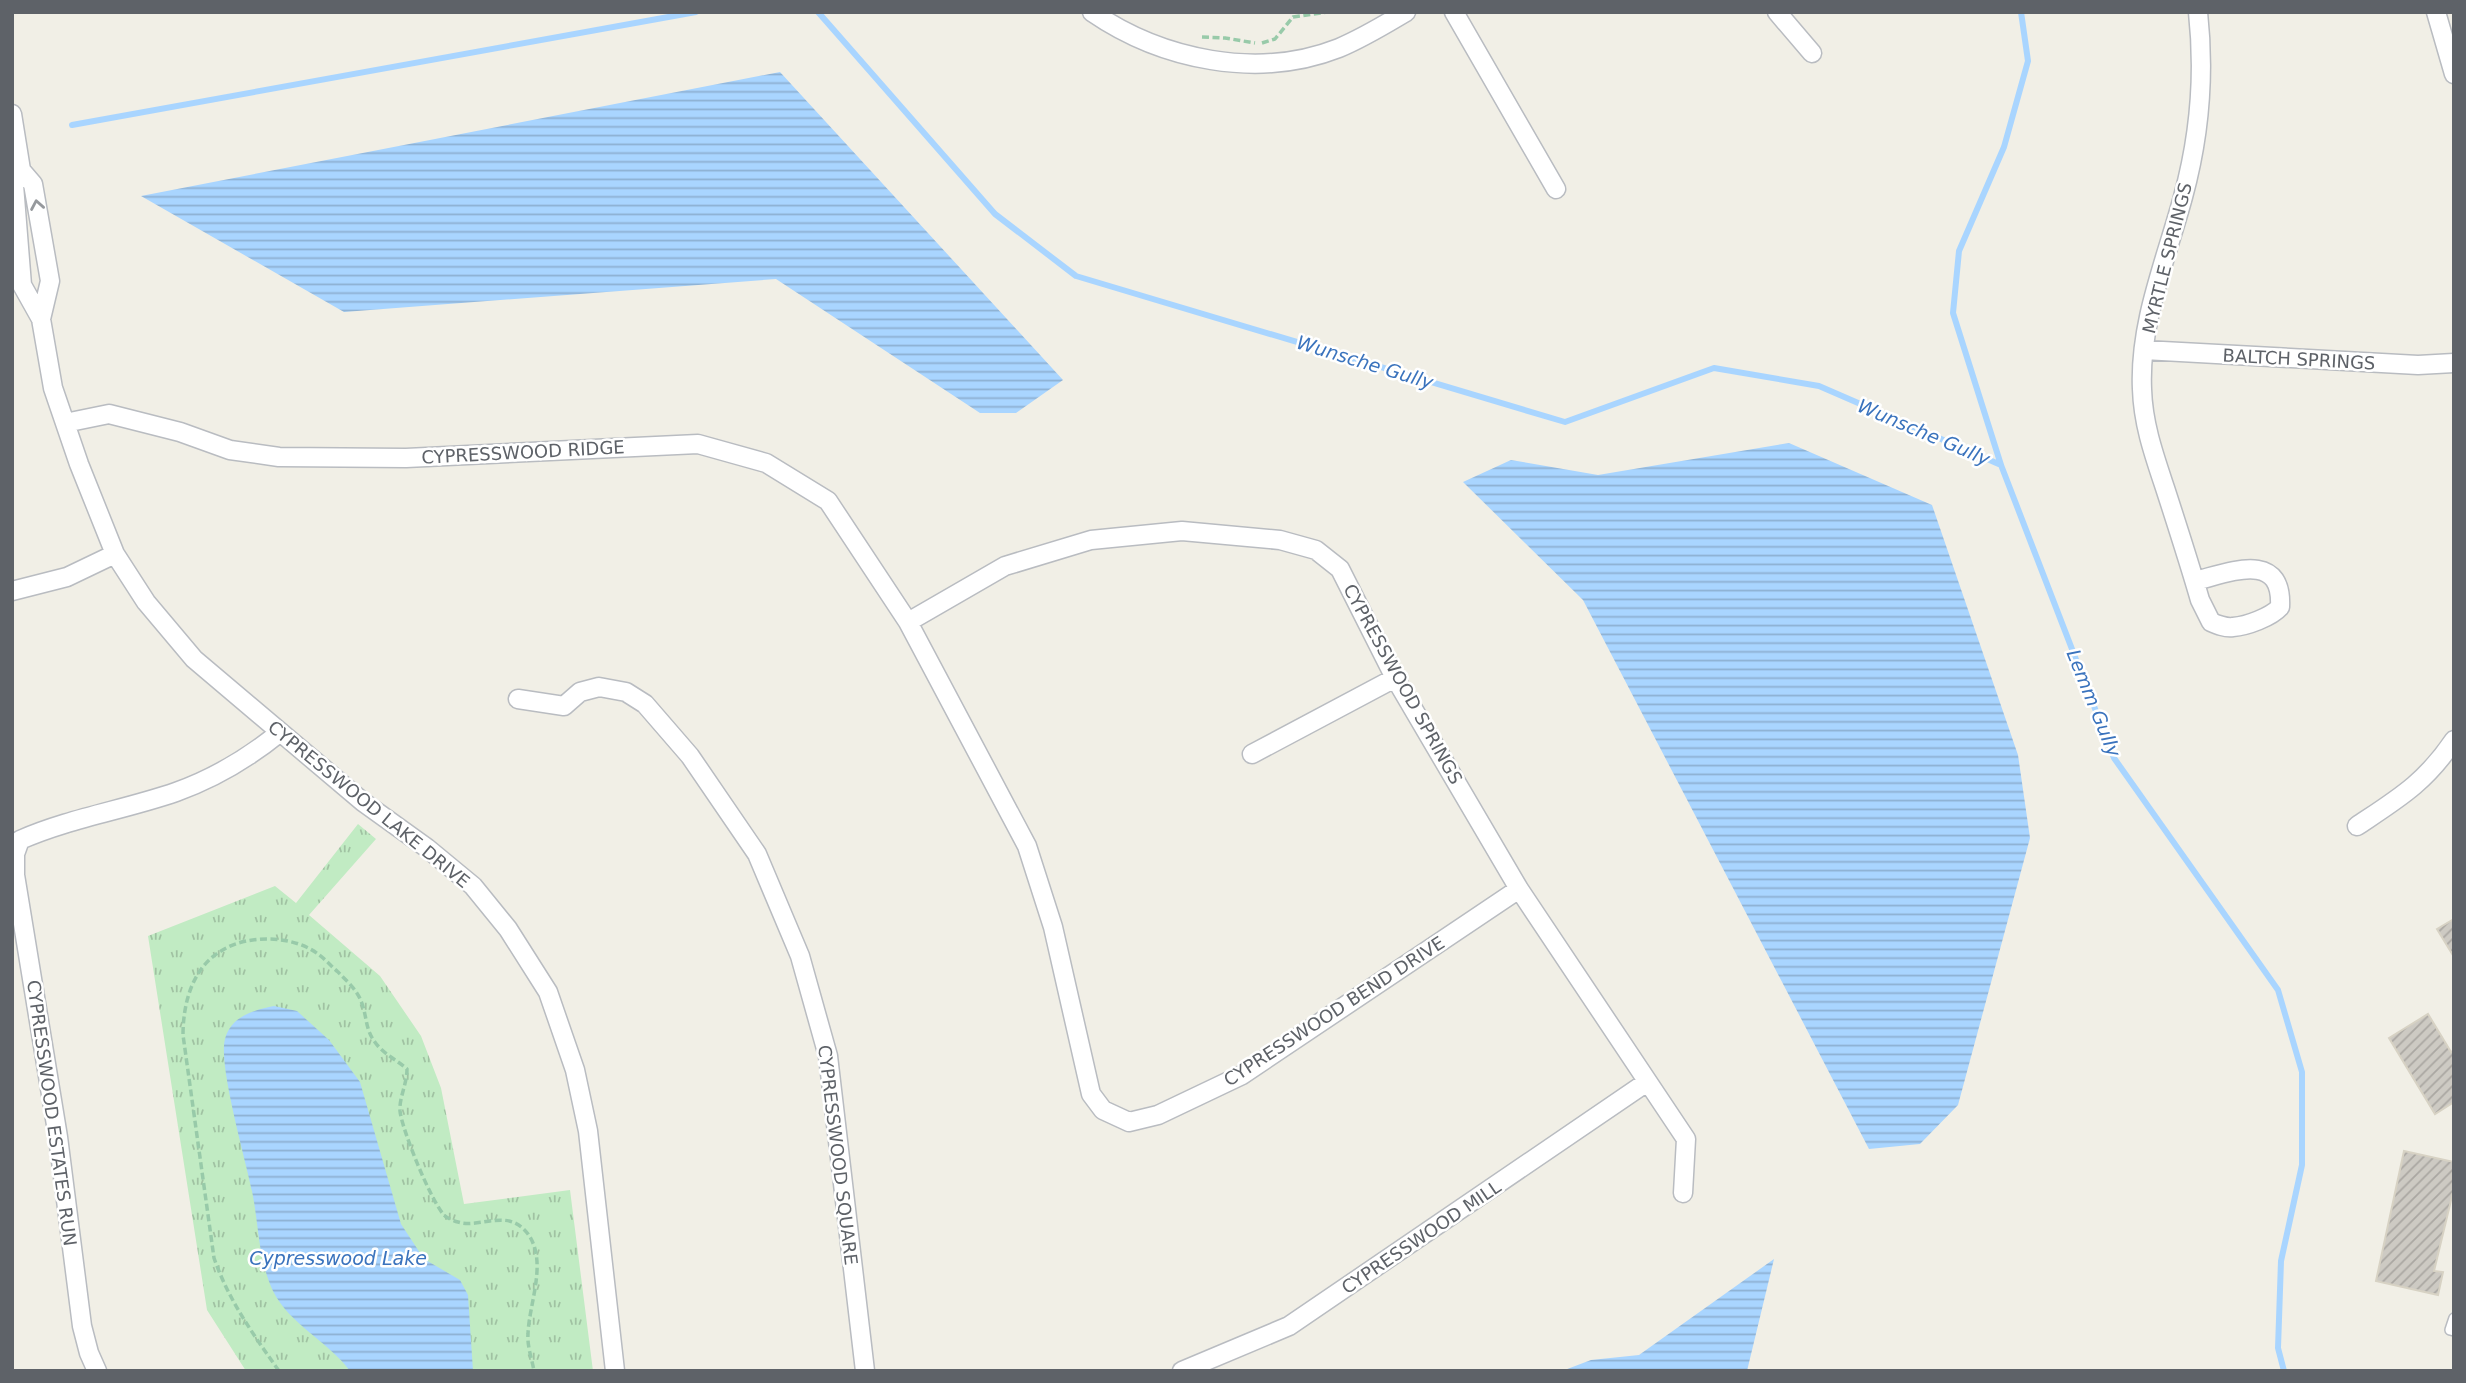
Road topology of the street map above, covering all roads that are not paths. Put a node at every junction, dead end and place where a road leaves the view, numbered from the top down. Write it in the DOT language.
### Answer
graph roads {
  1 [pos="1092,12"];
  2 [pos="1406,12"];
  3 [pos="1454,12"];
  4 [pos="1777,12"];
  5 [pos="2198,12"];
  6 [pos="2436,12"];
  7 [pos="1812,53"];
  8 [pos="2454,74"];
  9 [pos="12,114"];
  10 [pos="15,143"];
  11 [pos="22,170"];
  12 [pos="1556,189"];
  13 [pos="44,245"];
  14 [pos="21,248"];
  15 [pos="41,319"];
  16 [pos="2144,350"];
  17 [pos="2454,363"];
  18 [pos="65,423"];
  19 [pos="116,554"];
  20 [pos="2195,581"];
  21 [pos="12,591"];
  22 [pos="908,622"];
  23 [pos="1395,678"];
  24 [pos="518,699"];
  25 [pos="278,733"];
  26 [pos="2454,740"];
  27 [pos="1252,754"];
  28 [pos="2357,826"];
  29 [pos="1519,889"];
  30 [pos="1647,1082"];
  31 [pos="1103,1110"];
  32 [pos="1683,1194"];
  33 [pos="2454,1318"];
  34 [pos="2454,1331"];
  35 [pos="97,1371"];
  36 [pos="615,1371"];
  37 [pos="865,1371"];
  38 [pos="1182,1371"];
  1 -- 2 [label="street"];
  3 -- 12 [label="street"];
  4 -- 7 [label="street"];
  5 -- 16 [label="street, MYRTLE SPRINGS"];
  6 -- 8 [label="street"];
  9 -- 10 [label="street, CYPRESSWOOD LAKE DRIVE"];
  10 -- 11 [label="street, CYPRESSWOOD LAKE DRIVE"];
  13 -- 11 [label="street, CYPRESSWOOD LAKE DRIVE, one-way"];
  11 -- 14 [label="street, CYPRESSWOOD LAKE DRIVE"];
  13 -- 14 [label="street"];
  13 -- 15 [label="street, CYPRESSWOOD LAKE DRIVE"];
  14 -- 15 [label="street, CYPRESSWOOD LAKE DRIVE"];
  15 -- 18 [label="street, CYPRESSWOOD LAKE DRIVE"];
  16 -- 17 [label="street, BALTCH SPRINGS"];
  16 -- 20 [label="street, MYRTLE SPRINGS"];
  18 -- 19 [label="street, CYPRESSWOOD LAKE DRIVE"];
  18 -- 22 [label="street, CYPRESSWOOD RIDGE"];
  19 -- 21 [label="street"];
  19 -- 25 [label="street, CYPRESSWOOD LAKE DRIVE"];
  20 -- 20 [label="street, MYRTLE SPRINGS"];
  22 -- 23 [label="street, CYPRESSWOOD SPRINGS"];
  22 -- 31 [label="street, CYPRESSWOOD RIDGE"];
  23 -- 27 [label="street"];
  23 -- 29 [label="street, CYPRESSWOOD SPRINGS"];
  24 -- 37 [label="street, CYPRESSWOOD SQUARE"];
  25 -- 35 [label="street, CYPRESSWOOD ESTATES RUN"];
  25 -- 36 [label="street, CYPRESSWOOD LAKE DRIVE"];
  26 -- 28 [label="street"];
  29 -- 30 [label="street, CYPRESSWOOD SPRINGS"];
  29 -- 31 [label="street, CYPRESSWOOD BEND DRIVE"];
  30 -- 32 [label="street, CYPRESSWOOD SPRINGS"];
  30 -- 38 [label="street, CYPRESSWOOD MILL"];
  33 -- 34 [label="lane"];
}
